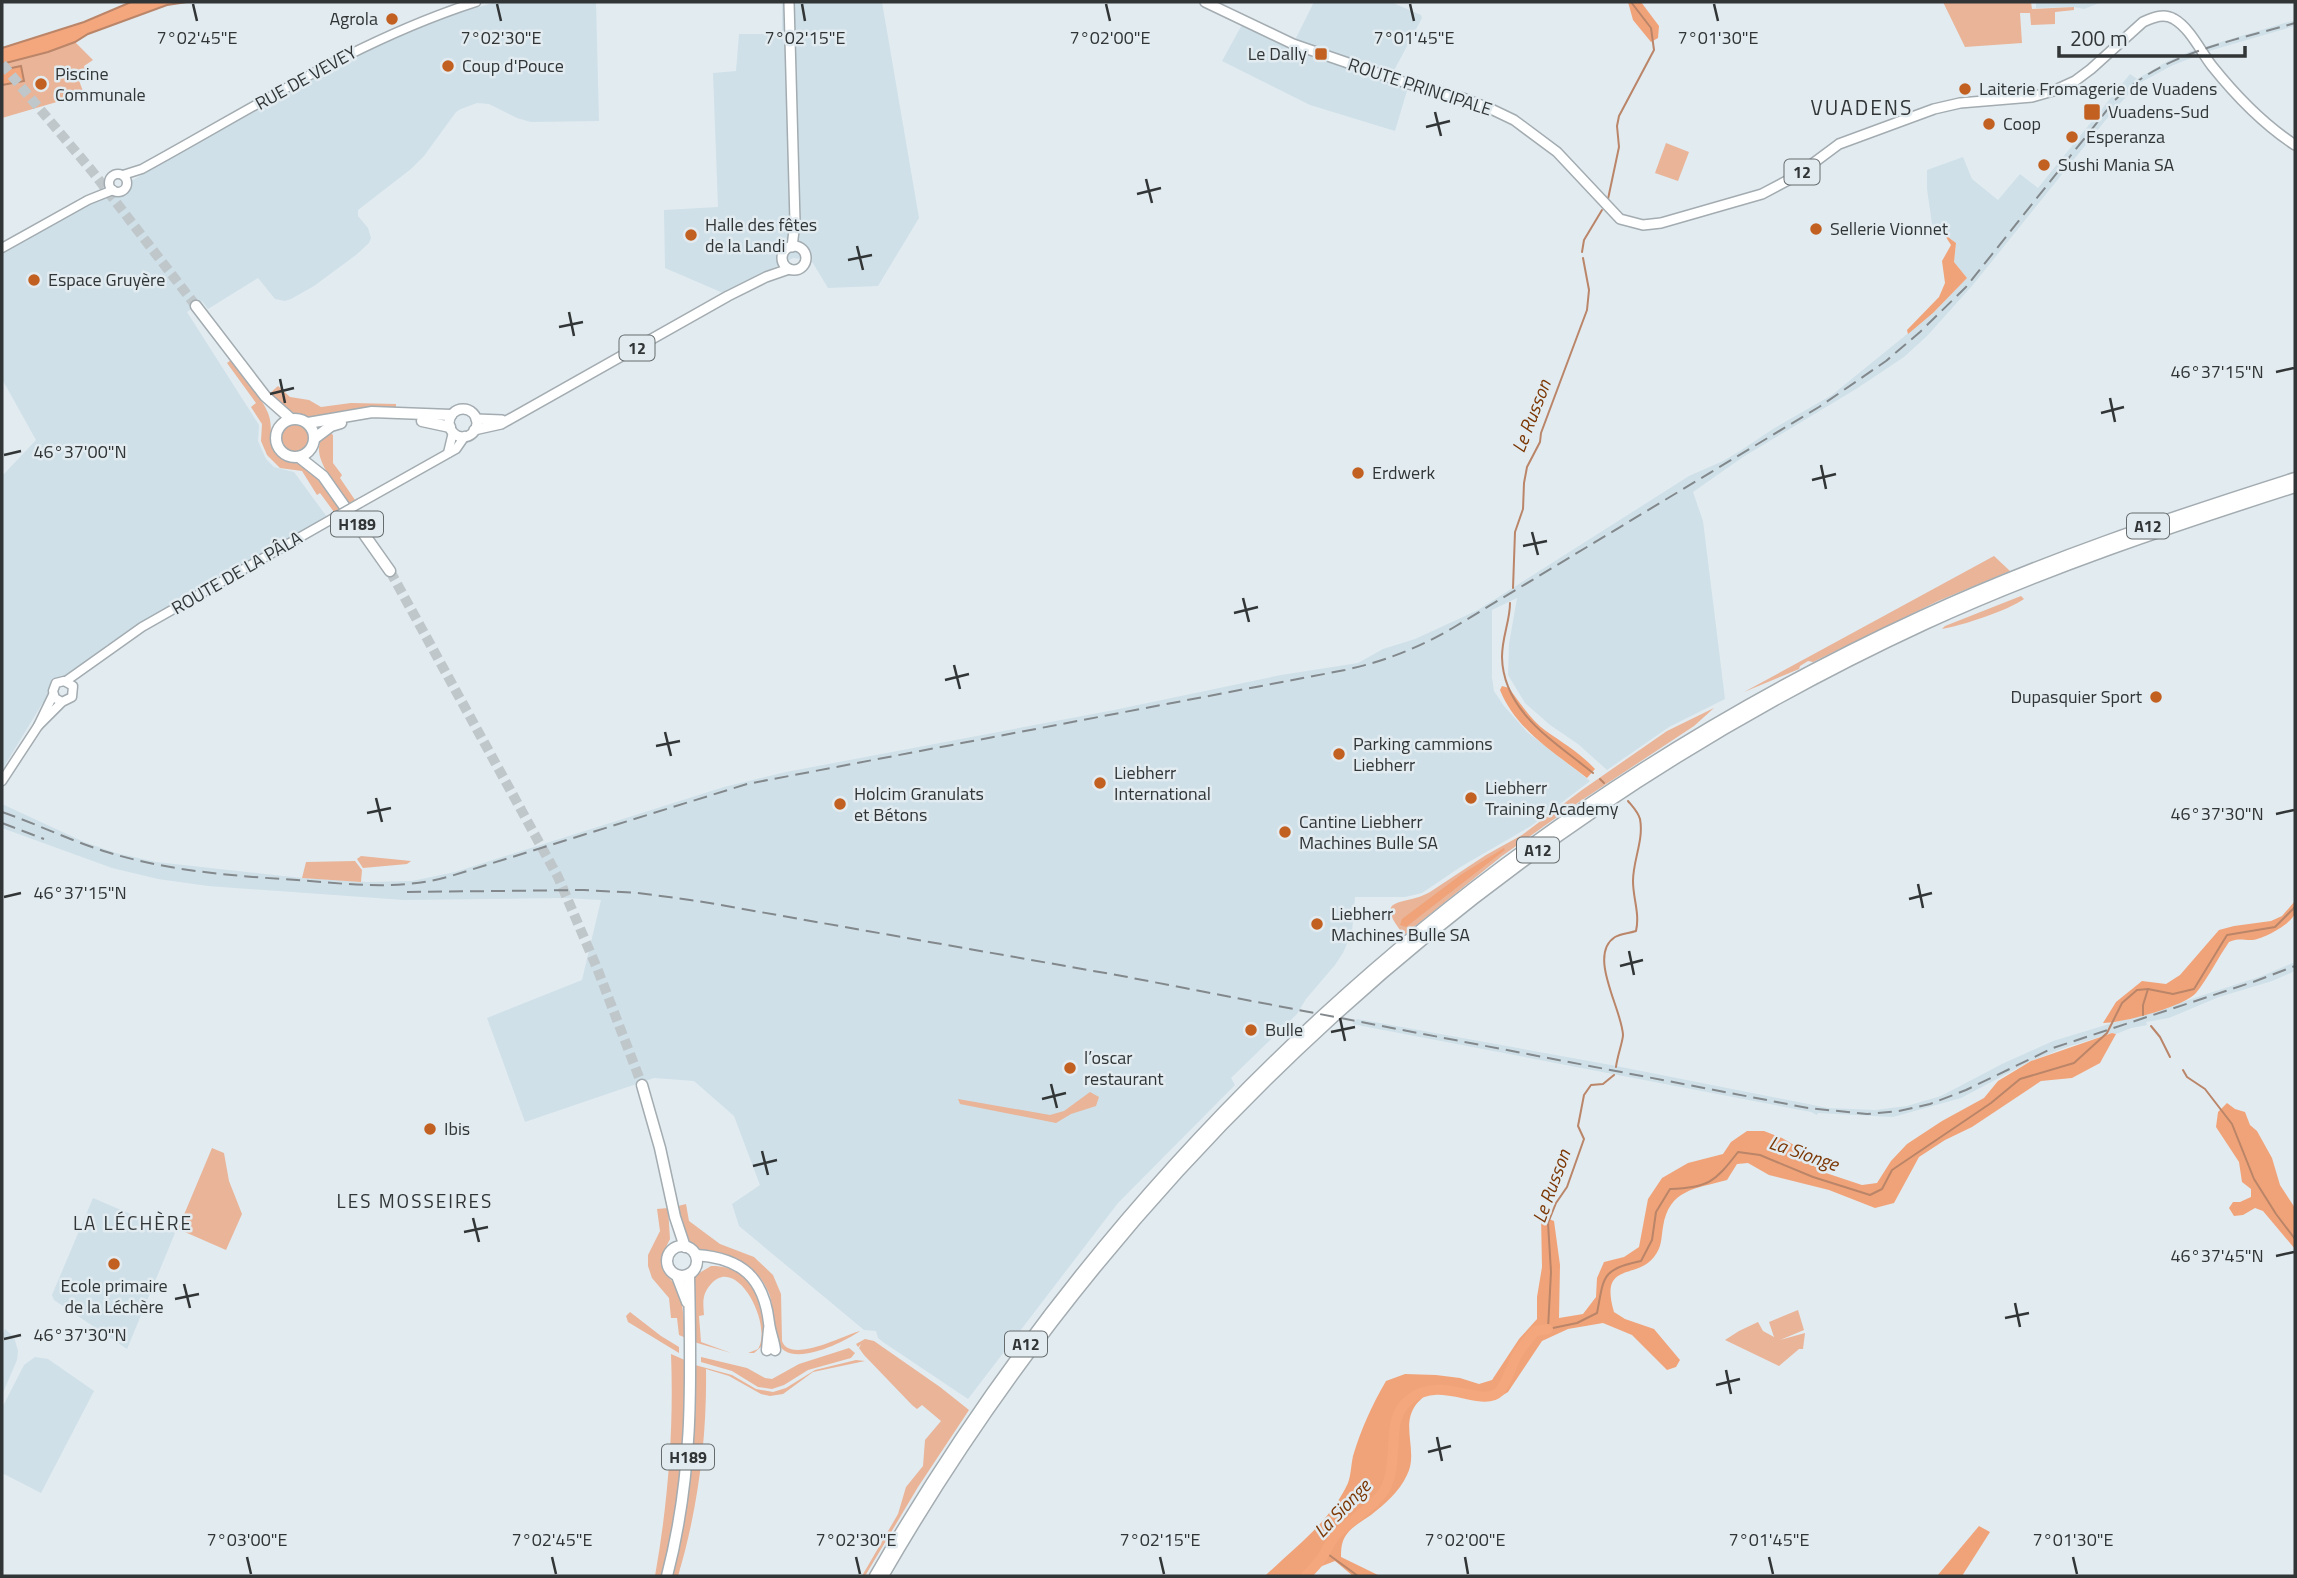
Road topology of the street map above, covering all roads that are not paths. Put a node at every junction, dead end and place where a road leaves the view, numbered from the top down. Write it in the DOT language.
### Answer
graph roads {
  1 [pos="477,2"];
  2 [pos="789,2"];
  3 [pos="1205,2"];
  4 [pos="2295,145"];
  5 [pos="125,179"];
  6 [pos="111,186"];
  7 [pos="2,248"];
  8 [pos="796,248"];
  9 [pos="786,265"];
  10 [pos="196,306"];
  11 [pos="265,396"];
  12 [pos="451,415"];
  13 [pos="291,419"];
  14 [pos="476,419"];
  15 [pos="508,420"];
  16 [pos="308,423"];
  17 [pos="279,427"];
  18 [pos="452,429"];
  19 [pos="474,430"];
  20 [pos="465,436"];
  21 [pos="313,443"];
  22 [pos="448,453"];
  23 [pos="299,457"];
  24 [pos="323,476"];
  25 [pos="2295,478"];
  26 [pos="2295,487"];
  27 [pos="390,571"];
  28 [pos="101,655"];
  29 [pos="66,681"];
  30 [pos="74,690"];
  31 [pos="53,695"];
  32 [pos="62,702"];
  33 [pos="38,726"];
  34 [pos="2,781"];
  35 [pos="642,1085"];
  36 [pos="1204,1130"];
  37 [pos="680,1247"];
  38 [pos="697,1260"];
  39 [pos="689,1274"];
  40 [pos="677,1276"];
  41 [pos="688,1306"];
  42 [pos="771,1350"];
  43 [pos="667,1576"];
  44 [pos="868,1576"];
  45 [pos="875,1576"];
  46 [pos="883,1576"];
  1 -- 5 [label="street, RUE DE VEVEY"];
  2 -- 8 [label="main road"];
  3 -- 4 [label="main road, ROUTE PRINCIPALE / 12"];
  5 -- 6 [label="street, RUE DE VEVEY"];
  5 -- 6 [label="street, RUE DE VEVEY"];
  6 -- 7 [label="street, RUE DE VEVEY"];
  8 -- 9 [label="main road"];
  8 -- 9 [label="main road"];
  9 -- 15 [label="main road, 12"];
  10 -- 11 [label="highway"];
  11 -- 13 [label="highway"];
  11 -- 17 [label="highway"];
  12 -- 14 [label="main road"];
  12 -- 16 [label="highway"];
  12 -- 18 [label="main road"];
  13 -- 16 [label="highway"];
  13 -- 17 [label="highway"];
  14 -- 15 [label="main road"];
  14 -- 19 [label="main road"];
  15 -- 19 [label="main road, 12"];
  16 -- 21 [label="highway"];
  17 -- 23 [label="highway"];
  18 -- 20 [label="main road"];
  18 -- 21 [label="highway"];
  18 -- 22 [label="street"];
  19 -- 20 [label="main road, 12"];
  20 -- 22 [label="street, ROUTE DE LA PÂLA"];
  21 -- 23 [label="highway"];
  21 -- 24 [label="highway, H189"];
  22 -- 28 [label="street, ROUTE DE LA PÂLA, bridge"];
  23 -- 24 [label="highway, H189"];
  24 -- 27 [label="highway, H189"];
  25 -- 36 [label="highway, A12"];
  26 -- 46 [label="highway, A12"];
  28 -- 29 [label="street, ROUTE DE LA PÂLA"];
  28 -- 30 [label="street, ROUTE DE LA PÂLA"];
  29 -- 30 [label="street"];
  29 -- 31 [label="street"];
  30 -- 32 [label="street"];
  31 -- 32 [label="street"];
  31 -- 33 [label="street"];
  32 -- 33 [label="street"];
  33 -- 34 [label="street"];
  35 -- 37 [label="highway"];
  36 -- 44 [label="highway"];
  36 -- 45 [label="highway, A12"];
  37 -- 38 [label="highway"];
  37 -- 40 [label="highway"];
  38 -- 39 [label="highway"];
  38 -- 42 [label="highway"];
  39 -- 40 [label="highway"];
  39 -- 41 [label="highway"];
  40 -- 41 [label="highway"];
  41 -- 43 [label="highway, H189"];
}
